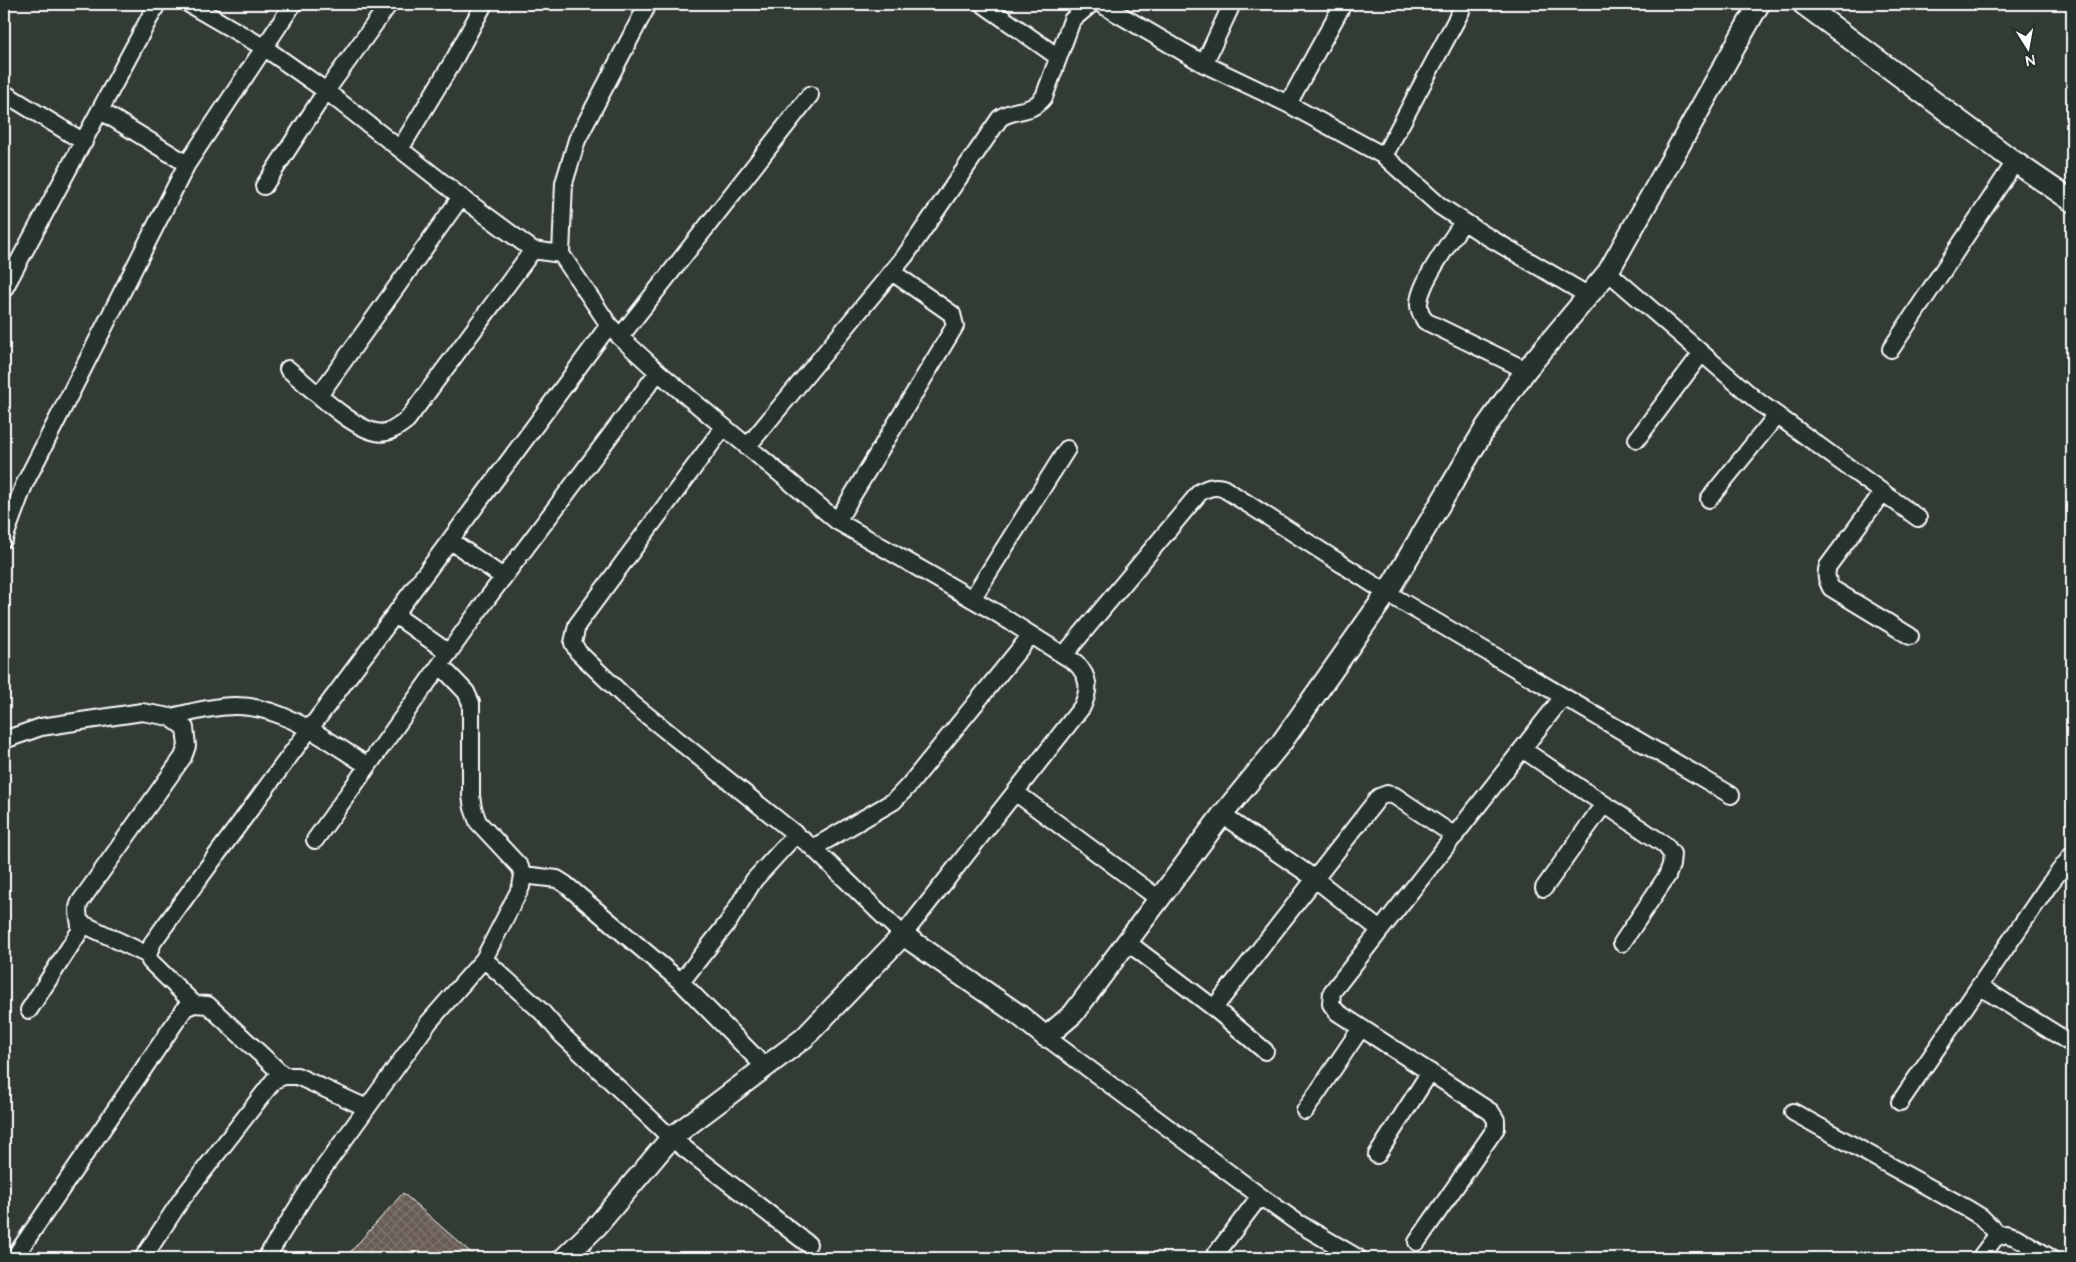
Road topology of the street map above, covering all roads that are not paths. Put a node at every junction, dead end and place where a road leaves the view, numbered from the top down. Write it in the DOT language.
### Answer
graph roads {
  1 [pos="189,4"];
  2 [pos="293,4"];
  3 [pos="389,4"];
  4 [pos="484,4"];
  5 [pos="648,4"];
  6 [pos="983,4"];
  7 [pos="1091,4"];
  8 [pos="1101,4"];
  9 [pos="1232,4"];
  10 [pos="1343,4"];
  11 [pos="1759,4"];
  12 [pos="1803,4"];
  13 [pos="152,6"];
  14 [pos="1462,11"];
  15 [pos="265,48"];
  16 [pos="1058,57"];
  17 [pos="1204,64"];
  18 [pos="326,91"];
  19 [pos="4,93"];
  20 [pos="810,95"];
  21 [pos="1288,104"];
  22 [pos="101,110"];
  23 [pos="84,142"];
  24 [pos="400,149"];
  25 [pos="1384,156"];
  26 [pos="2016,162"];
  27 [pos="187,164"];
  28 [pos="264,186"];
  29 [pos="461,197"];
  30 [pos="2072,201"];
  31 [pos="1463,222"];
  32 [pos="533,250"];
  33 [pos="561,254"];
  34 [pos="892,272"];
  35 [pos="1608,272"];
  36 [pos="4,289"];
  37 [pos="1589,296"];
  38 [pos="609,325"];
  39 [pos="620,337"];
  40 [pos="1891,349"];
  41 [pos="1701,354"];
  42 [pos="288,369"];
  43 [pos="1526,370"];
  44 [pos="658,372"];
  45 [pos="320,394"];
  46 [pos="1777,416"];
  47 [pos="724,428"];
  48 [pos="1637,439"];
  49 [pos="747,447"];
  50 [pos="1067,448"];
  51 [pos="1882,492"];
  52 [pos="1709,499"];
  53 [pos="1918,518"];
  54 [pos="837,522"];
  55 [pos="4,539"];
  56 [pos="451,541"];
  57 [pos="503,577"];
  58 [pos="1387,593"];
  59 [pos="972,598"];
  60 [pos="394,615"];
  61 [pos="1032,635"];
  62 [pos="1910,636"];
  63 [pos="1064,655"];
  64 [pos="445,659"];
  65 [pos="1563,696"];
  66 [pos="170,717"];
  67 [pos="308,729"];
  68 [pos="4,740"];
  69 [pos="1522,749"];
  70 [pos="368,766"];
  71 [pos="1015,792"];
  72 [pos="1732,795"];
  73 [pos="1604,804"];
  74 [pos="1222,815"];
  75 [pos="796,834"];
  76 [pos="1455,836"];
  77 [pos="314,840"];
  78 [pos="813,848"];
  79 [pos="2072,855"];
  80 [pos="523,875"];
  81 [pos="1314,878"];
  82 [pos="1544,888"];
  83 [pos="1159,899"];
  84 [pos="81,923"];
  85 [pos="1380,930"];
  86 [pos="903,935"];
  87 [pos="1127,942"];
  88 [pos="1622,942"];
  89 [pos="148,955"];
  90 [pos="484,959"];
  91 [pos="681,982"];
  92 [pos="1979,986"];
  93 [pos="194,1004"];
  94 [pos="1214,1008"];
  95 [pos="29,1010"];
  96 [pos="1361,1028"];
  97 [pos="1046,1037"];
  98 [pos="2072,1044"];
  99 [pos="1265,1052"];
  100 [pos="765,1067"];
  101 [pos="1430,1072"];
  102 [pos="284,1076"];
  103 [pos="1900,1102"];
  104 [pos="367,1108"];
  105 [pos="1305,1111"];
  106 [pos="1793,1112"];
  107 [pos="671,1138"];
  108 [pos="1377,1155"];
  109 [pos="1260,1196"];
  110 [pos="2000,1236"];
  111 [pos="1417,1242"];
  112 [pos="808,1244"];
  113 [pos="14,1258"];
  114 [pos="142,1258"];
  115 [pos="266,1258"];
  116 [pos="564,1258"];
  117 [pos="1213,1258"];
  118 [pos="1358,1258"];
  119 [pos="1980,1258"];
  120 [pos="2050,1258"];
  1 -- 15 [label="street"];
  2 -- 15 [label="street"];
  3 -- 18 [label="street"];
  4 -- 24 [label="street"];
  5 -- 33 [label="street"];
  6 -- 16 [label="street"];
  7 -- 16 [label="street"];
  8 -- 17 [label="street"];
  9 -- 17 [label="street"];
  10 -- 21 [label="street"];
  11 -- 35 [label="street"];
  12 -- 26 [label="street"];
  13 -- 22 [label="street"];
  14 -- 25 [label="street"];
  15 -- 18 [label="street"];
  15 -- 27 [label="street"];
  16 -- 34 [label="street"];
  17 -- 21 [label="street"];
  18 -- 24 [label="street"];
  18 -- 28 [label="street"];
  19 -- 23 [label="street"];
  20 -- 39 [label="street"];
  21 -- 25 [label="street"];
  22 -- 23 [label="street"];
  22 -- 27 [label="street"];
  23 -- 36 [label="street"];
  24 -- 29 [label="street"];
  25 -- 31 [label="street"];
  26 -- 30 [label="street"];
  26 -- 40 [label="street"];
  27 -- 55 [label="street"];
  29 -- 32 [label="street"];
  29 -- 45 [label="street"];
  31 -- 37 [label="street"];
  31 -- 43 [label="street"];
  32 -- 33 [label="street"];
  32 -- 45 [label="street"];
  33 -- 38 [label="street"];
  34 -- 49 [label="street"];
  34 -- 54 [label="street"];
  35 -- 37 [label="street"];
  35 -- 41 [label="street"];
  37 -- 43 [label="street"];
  38 -- 39 [label="street"];
  38 -- 56 [label="street"];
  39 -- 44 [label="street"];
  41 -- 46 [label="street"];
  41 -- 48 [label="street"];
  42 -- 45 [label="street"];
  43 -- 58 [label="street"];
  44 -- 47 [label="street"];
  44 -- 57 [label="street"];
  46 -- 51 [label="street"];
  46 -- 52 [label="street"];
  47 -- 49 [label="street"];
  47 -- 75 [label="street"];
  49 -- 54 [label="street"];
  50 -- 59 [label="street"];
  51 -- 53 [label="street"];
  51 -- 62 [label="street"];
  54 -- 59 [label="street"];
  56 -- 57 [label="street"];
  56 -- 60 [label="street"];
  57 -- 64 [label="street"];
  58 -- 63 [label="street"];
  58 -- 65 [label="street"];
  58 -- 74 [label="street"];
  59 -- 61 [label="street"];
  60 -- 64 [label="street"];
  60 -- 67 [label="street"];
  61 -- 63 [label="street"];
  61 -- 78 [label="street"];
  63 -- 71 [label="street"];
  64 -- 70 [label="street"];
  64 -- 80 [label="street"];
  65 -- 69 [label="street"];
  65 -- 72 [label="street"];
  66 -- 67 [label="street"];
  66 -- 68 [label="street"];
  66 -- 84 [label="street"];
  67 -- 70 [label="street"];
  67 -- 89 [label="street"];
  69 -- 73 [label="street"];
  69 -- 76 [label="street"];
  70 -- 77 [label="street"];
  71 -- 83 [label="street"];
  71 -- 86 [label="street"];
  73 -- 82 [label="street"];
  73 -- 88 [label="street"];
  74 -- 81 [label="street"];
  74 -- 83 [label="street"];
  75 -- 78 [label="street"];
  75 -- 91 [label="street"];
  76 -- 81 [label="street"];
  76 -- 85 [label="street"];
  78 -- 86 [label="street"];
  79 -- 92 [label="street"];
  80 -- 90 [label="street"];
  80 -- 91 [label="street"];
  81 -- 85 [label="street"];
  81 -- 94 [label="street"];
  83 -- 87 [label="street"];
  84 -- 89 [label="street"];
  84 -- 95 [label="street"];
  85 -- 96 [label="street"];
  86 -- 97 [label="street"];
  86 -- 100 [label="street"];
  87 -- 94 [label="street"];
  87 -- 97 [label="street"];
  89 -- 93 [label="street"];
  90 -- 104 [label="street"];
  90 -- 107 [label="street"];
  91 -- 100 [label="street"];
  92 -- 98 [label="street"];
  92 -- 103 [label="street"];
  93 -- 102 [label="street"];
  93 -- 113 [label="street"];
  94 -- 99 [label="street"];
  96 -- 101 [label="street"];
  96 -- 105 [label="street"];
  97 -- 109 [label="street"];
  100 -- 107 [label="street"];
  101 -- 108 [label="street"];
  101 -- 111 [label="street"];
  102 -- 104 [label="street"];
  102 -- 114 [label="street"];
  104 -- 115 [label="street"];
  106 -- 110 [label="street"];
  107 -- 112 [label="street"];
  107 -- 116 [label="street"];
  109 -- 117 [label="street"];
  109 -- 118 [label="street"];
  110 -- 119 [label="street"];
  110 -- 120 [label="street"];
}
